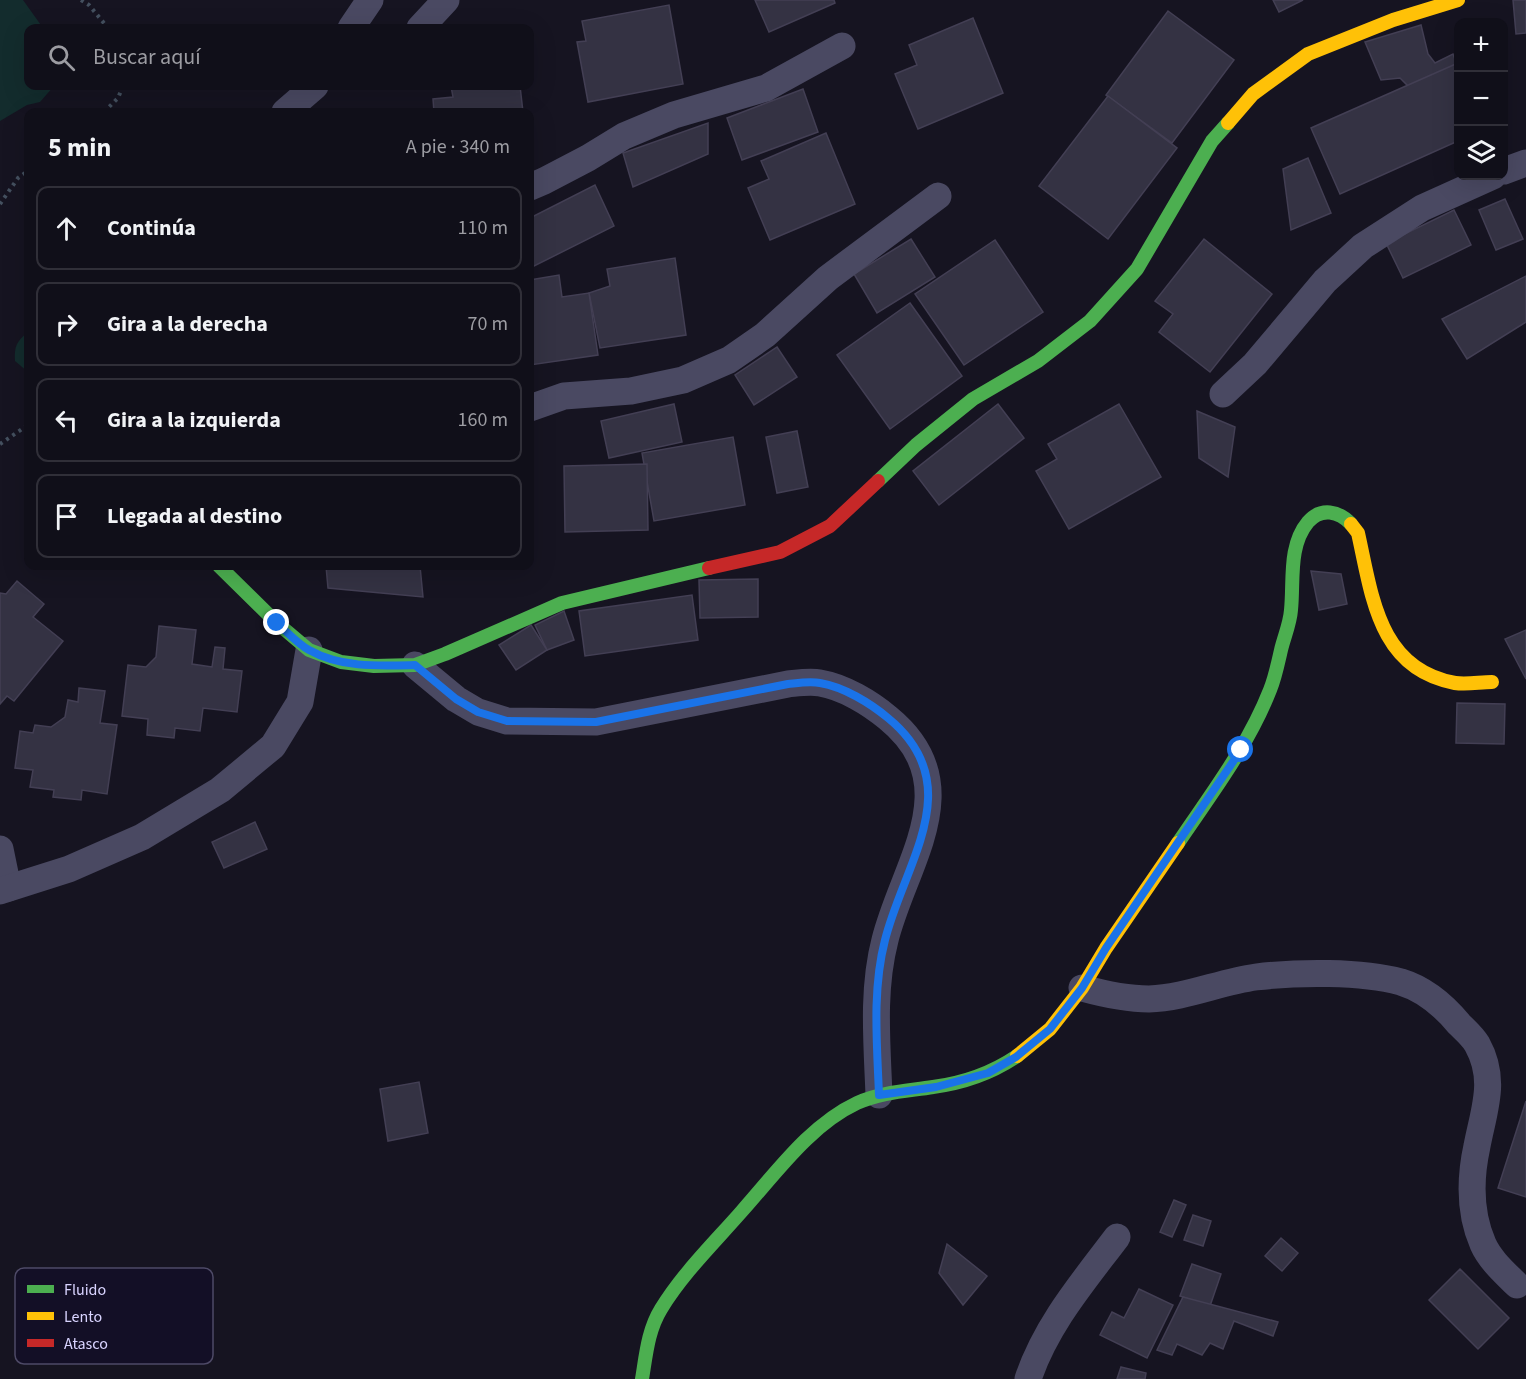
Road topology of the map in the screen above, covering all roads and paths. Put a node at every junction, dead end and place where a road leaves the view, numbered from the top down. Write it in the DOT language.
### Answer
graph roads {
  1 [pos="81,0"];
  2 [pos="370,0"];
  3 [pos="1458,0"];
  4 [pos="105,24"];
  5 [pos="354,24"];
  6 [pos="842,46"];
  7 [pos="121,90"];
  8 [pos="310,90"];
  9 [pos="108,108"];
  10 [pos="290,108"];
  11 [pos="1526,163"];
  12 [pos="1508,169"];
  13 [pos="24,174"];
  14 [pos="1484,180"];
  15 [pos="534,185"];
  16 [pos="938,196"];
  17 [pos="0,204"];
  18 [pos="1223,394"];
  19 [pos="534,407"];
  20 [pos="24,428"];
  21 [pos="0,444"];
  22 [pos="223,570"];
  23 [pos="309,650"];
  24 [pos="415,665"];
  25 [pos="1492,682"];
  26 [pos="0,849"];
  27 [pos="4,889"];
  28 [pos="1082,988"];
  29 [pos="879,1095"];
  30 [pos="1117,1237"];
  31 [pos="1517,1285"];
  32 [pos="642,1379"];
  33 [pos="1028,1379"];
  1 -- 4 [label="path"];
  2 -- 5 [label="street"];
  3 -- 24 [label="street"];
  6 -- 15 [label="street"];
  7 -- 9 [label="path"];
  8 -- 10 [label="street"];
  11 -- 12 [label="street"];
  13 -- 17 [label="path"];
  14 -- 18 [label="street"];
  16 -- 19 [label="street"];
  20 -- 21 [label="path"];
  22 -- 23 [label="street"];
  23 -- 24 [label="street"];
  23 -- 27 [label="street"];
  24 -- 29 [label="street"];
  25 -- 28 [label="street"];
  26 -- 27 [label="street"];
  28 -- 29 [label="street"];
  28 -- 31 [label="street"];
  29 -- 32 [label="street"];
  30 -- 33 [label="street"];
}
